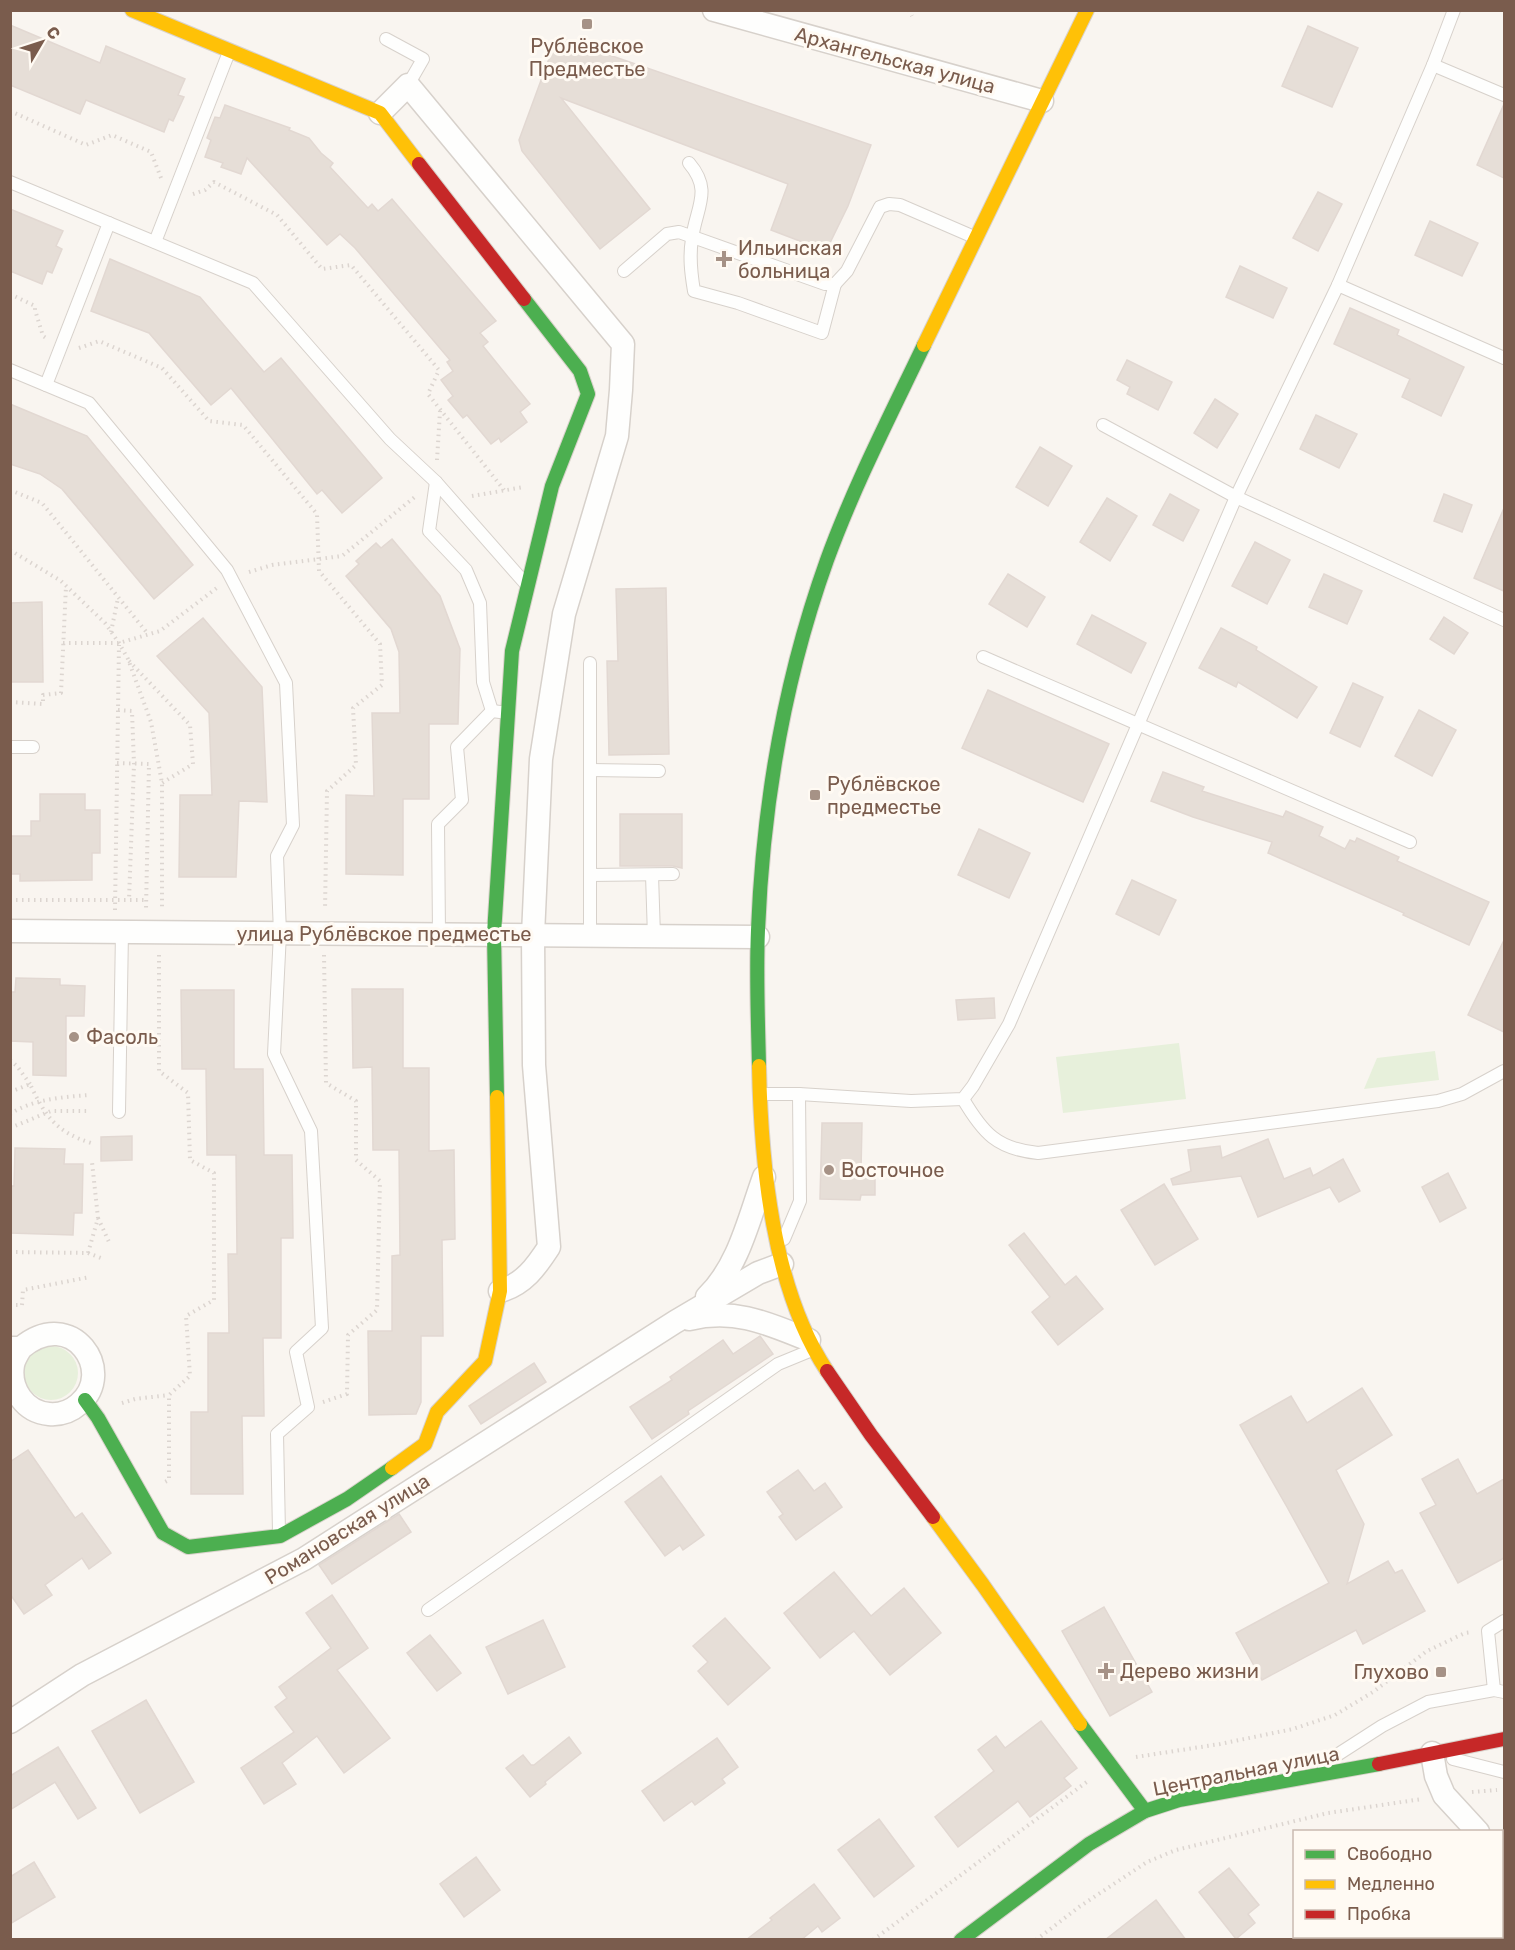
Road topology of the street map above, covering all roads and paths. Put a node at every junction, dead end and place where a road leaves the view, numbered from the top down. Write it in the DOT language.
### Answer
graph roads {
  1 [pos="132,10"];
  2 [pos="714,10"];
  3 [pos="909,10"];
  4 [pos="1087,10"];
  5 [pos="1454,10"];
  6 [pos="912,16"];
  7 [pos="386,39"];
  8 [pos="230,51"];
  9 [pos="1432,64"];
  10 [pos="408,86"];
  11 [pos="1504,95"];
  12 [pos="1042,100"];
  13 [pos="10,111"];
  14 [pos="380,113"];
  15 [pos="689,163"];
  16 [pos="10,182"];
  17 [pos="175,191"];
  18 [pos="109,223"];
  19 [pos="692,236"];
  20 [pos="975,238"];
  21 [pos="155,242"];
  22 [pos="624,271"];
  23 [pos="835,284"];
  24 [pos="1338,285"];
  25 [pos="10,294"];
  26 [pos="60,349"];
  27 [pos="1504,358"];
  28 [pos="10,370"];
  29 [pos="46,385"];
  30 [pos="621,390"];
  31 [pos="588,394"];
  32 [pos="440,410"];
  33 [pos="1103,425"];
  34 [pos="436,482"];
  35 [pos="554,482"];
  36 [pos="10,490"];
  37 [pos="504,490"];
  38 [pos="1236,497"];
  39 [pos="10,550"];
  40 [pos="318,560"];
  41 [pos="230,577"];
  42 [pos="527,585"];
  43 [pos="66,586"];
  44 [pos="118,598"];
  45 [pos="1504,620"];
  46 [pos="111,632"];
  47 [pos="148,634"];
  48 [pos="119,643"];
  49 [pos="63,644"];
  50 [pos="983,657"];
  51 [pos="128,659"];
  52 [pos="590,663"];
  53 [pos="10,702"];
  54 [pos="118,710"];
  55 [pos="492,711"];
  56 [pos="508,713"];
  57 [pos="1139,724"];
  58 [pos="10,747"];
  59 [pos="33,747"];
  60 [pos="117,763"];
  61 [pos="134,764"];
  62 [pos="149,764"];
  63 [pos="159,765"];
  64 [pos="590,771"];
  65 [pos="659,771"];
  66 [pos="162,783"];
  67 [pos="1410,842"];
  68 [pos="652,874"];
  69 [pos="673,874"];
  70 [pos="590,875"];
  71 [pos="10,900"];
  72 [pos="115,900"];
  73 [pos="129,900"];
  74 [pos="146,900"];
  75 [pos="146,910"];
  76 [pos="162,910"];
  77 [pos="325,910"];
  78 [pos="10,931"];
  79 [pos="119,932"];
  80 [pos="280,933"];
  81 [pos="439,934"];
  82 [pos="494,934"];
  83 [pos="533,935"];
  84 [pos="590,936"];
  85 [pos="654,936"];
  86 [pos="758,937"];
  87 [pos="159,949"];
  88 [pos="324,954"];
  89 [pos="10,1060"];
  90 [pos="1504,1071"];
  91 [pos="30,1084"];
  92 [pos="10,1092"];
  93 [pos="759,1094"];
  94 [pos="799,1094"];
  95 [pos="89,1095"];
  96 [pos="963,1099"];
  97 [pos="38,1102"];
  98 [pos="90,1111"];
  99 [pos="119,1112"];
  100 [pos="10,1113"];
  101 [pos="47,1113"];
  102 [pos="10,1128"];
  103 [pos="91,1143"];
  104 [pos="92,1162"];
  105 [pos="766,1172"];
  106 [pos="98,1218"];
  107 [pos="109,1242"];
  108 [pos="10,1252"];
  109 [pos="88,1253"];
  110 [pos="101,1257"];
  111 [pos="781,1258"];
  112 [pos="90,1277"];
  113 [pos="500,1291"];
  114 [pos="10,1305"];
  115 [pos="675,1322"];
  116 [pos="811,1345"];
  117 [pos="16,1348"];
  118 [pos="169,1395"];
  119 [pos="308,1407"];
  120 [pos="91,1409"];
  121 [pos="141,1497"];
  122 [pos="280,1536"];
  123 [pos="428,1610"];
  124 [pos="1504,1621"];
  125 [pos="1488,1630"];
  126 [pos="1499,1691"];
  127 [pos="10,1722"];
  128 [pos="1504,1739"];
  129 [pos="1432,1753"];
  130 [pos="1108,1766"];
  131 [pos="1504,1772"];
  132 [pos="1298,1780"];
  133 [pos="1504,1789"];
  134 [pos="1444,1795"];
  135 [pos="1145,1811"];
  136 [pos="1476,1830"];
  137 [pos="873,1940"];
  138 [pos="961,1940"];
  139 [pos="1035,1940"];
  1 -- 8 [label="street"];
  2 -- 12 [label="street, Архангельская улица"];
  3 -- 6 [label="path"];
  4 -- 12 [label="street"];
  5 -- 9 [label="lane"];
  7 -- 10 [label="lane"];
  8 -- 14 [label="street"];
  8 -- 17 [label="lane"];
  9 -- 11 [label="lane"];
  9 -- 24 [label="lane"];
  10 -- 14 [label="street"];
  10 -- 30 [label="street"];
  12 -- 20 [label="street"];
  13 -- 17 [label="path"];
  14 -- 31 [label="street"];
  15 -- 19 [label="lane"];
  16 -- 18 [label="lane"];
  17 -- 21 [label="lane"];
  17 -- 32 [label="path"];
  18 -- 21 [label="lane"];
  18 -- 26 [label="lane"];
  19 -- 22 [label="lane"];
  19 -- 23 [label="lane"];
  19 -- 23 [label="lane"];
  20 -- 23 [label="lane"];
  20 -- 86 [label="street"];
  21 -- 34 [label="lane"];
  24 -- 27 [label="lane"];
  24 -- 38 [label="lane"];
  25 -- 26 [label="path"];
  26 -- 29 [label="lane"];
  26 -- 40 [label="path"];
  28 -- 29 [label="lane"];
  29 -- 41 [label="lane"];
  30 -- 31 [label="street"];
  30 -- 83 [label="street"];
  31 -- 35 [label="street"];
  32 -- 34 [label="path"];
  32 -- 37 [label="path"];
  33 -- 38 [label="lane"];
  34 -- 37 [label="path"];
  34 -- 40 [label="path"];
  34 -- 42 [label="lane"];
  34 -- 55 [label="lane"];
  35 -- 37 [label="path"];
  35 -- 42 [label="street"];
  36 -- 44 [label="path"];
  38 -- 45 [label="lane"];
  38 -- 57 [label="lane"];
  39 -- 43 [label="path"];
  40 -- 41 [label="path"];
  40 -- 77 [label="path"];
  41 -- 47 [label="path"];
  41 -- 80 [label="lane"];
  42 -- 56 [label="street"];
  43 -- 46 [label="path"];
  43 -- 49 [label="path"];
  44 -- 46 [label="path"];
  44 -- 47 [label="path"];
  46 -- 48 [label="path"];
  47 -- 48 [label="path"];
  48 -- 49 [label="path"];
  48 -- 51 [label="path"];
  48 -- 54 [label="path"];
  49 -- 53 [label="path"];
  50 -- 57 [label="lane"];
  51 -- 63 [label="path"];
  51 -- 66 [label="path"];
  52 -- 64 [label="lane"];
  54 -- 60 [label="path"];
  54 -- 61 [label="path"];
  55 -- 56 [label="lane"];
  55 -- 81 [label="lane"];
  56 -- 82 [label="street"];
  57 -- 67 [label="lane"];
  57 -- 96 [label="lane"];
  58 -- 59 [label="lane"];
  60 -- 61 [label="path"];
  60 -- 72 [label="path"];
  61 -- 62 [label="path"];
  61 -- 73 [label="path"];
  62 -- 63 [label="path"];
  62 -- 74 [label="path"];
  63 -- 66 [label="path"];
  64 -- 65 [label="lane"];
  64 -- 70 [label="lane"];
  66 -- 76 [label="path"];
  68 -- 69 [label="lane"];
  68 -- 70 [label="lane"];
  68 -- 85 [label="lane"];
  70 -- 84 [label="lane"];
  71 -- 72 [label="path"];
  72 -- 73 [label="path"];
  72 -- 79 [label="path"];
  73 -- 74 [label="path"];
  74 -- 75 [label="path"];
  78 -- 79 [label="street, улица Рублёвское предместье"];
  79 -- 80 [label="street, улица Рублёвское предместье"];
  79 -- 99 [label="lane"];
  80 -- 81 [label="street, улица Рублёвское предместье"];
  80 -- 119 [label="lane"];
  81 -- 82 [label="street, улица Рублёвское предместье"];
  82 -- 83 [label="street, улица Рублёвское предместье"];
  82 -- 113 [label="street"];
  83 -- 84 [label="street, улица Рублёвское предместье"];
  83 -- 113 [label="street"];
  84 -- 85 [label="street, улица Рублёвское предместье"];
  85 -- 86 [label="street, улица Рублёвское предместье"];
  86 -- 93 [label="street"];
  87 -- 118 [label="path"];
  88 -- 119 [label="path"];
  89 -- 91 [label="path"];
  90 -- 96 [label="lane"];
  91 -- 92 [label="path"];
  91 -- 97 [label="path"];
  93 -- 94 [label="lane"];
  93 -- 105 [label="street"];
  94 -- 96 [label="lane"];
  94 -- 111 [label="lane"];
  95 -- 97 [label="path"];
  97 -- 100 [label="path"];
  97 -- 101 [label="path"];
  98 -- 101 [label="path"];
  101 -- 102 [label="path"];
  101 -- 103 [label="path"];
  104 -- 106 [label="path"];
  105 -- 111 [label="street"];
  105 -- 115 [label="street, Романовская улица"];
  106 -- 107 [label="path"];
  106 -- 109 [label="path"];
  108 -- 109 [label="path"];
  109 -- 110 [label="path"];
  111 -- 115 [label="street, Романовская улица"];
  111 -- 116 [label="street"];
  112 -- 114 [label="path"];
  113 -- 122 [label="street"];
  115 -- 116 [label="street, Романовская улица"];
  115 -- 127 [label="street, Романовская улица"];
  116 -- 123 [label="lane"];
  116 -- 130 [label="street"];
  117 -- 120 [label="street"];
  117 -- 120 [label="street"];
  118 -- 120 [label="path"];
  118 -- 121 [label="path"];
  119 -- 122 [label="lane"];
  120 -- 121 [label="street"];
  121 -- 122 [label="street"];
  124 -- 125 [label="lane"];
  125 -- 126 [label="lane"];
  125 -- 130 [label="path"];
  126 -- 132 [label="lane"];
  128 -- 129 [label="street, Центральная улица"];
  129 -- 131 [label="lane"];
  129 -- 132 [label="street, Центральная улица"];
  129 -- 134 [label="street"];
  130 -- 135 [label="street"];
  130 -- 137 [label="path"];
  132 -- 135 [label="street, Центральная улица"];
  133 -- 134 [label="path"];
  134 -- 136 [label="street"];
  134 -- 139 [label="path"];
  135 -- 138 [label="street, Центральная улица"];
}
